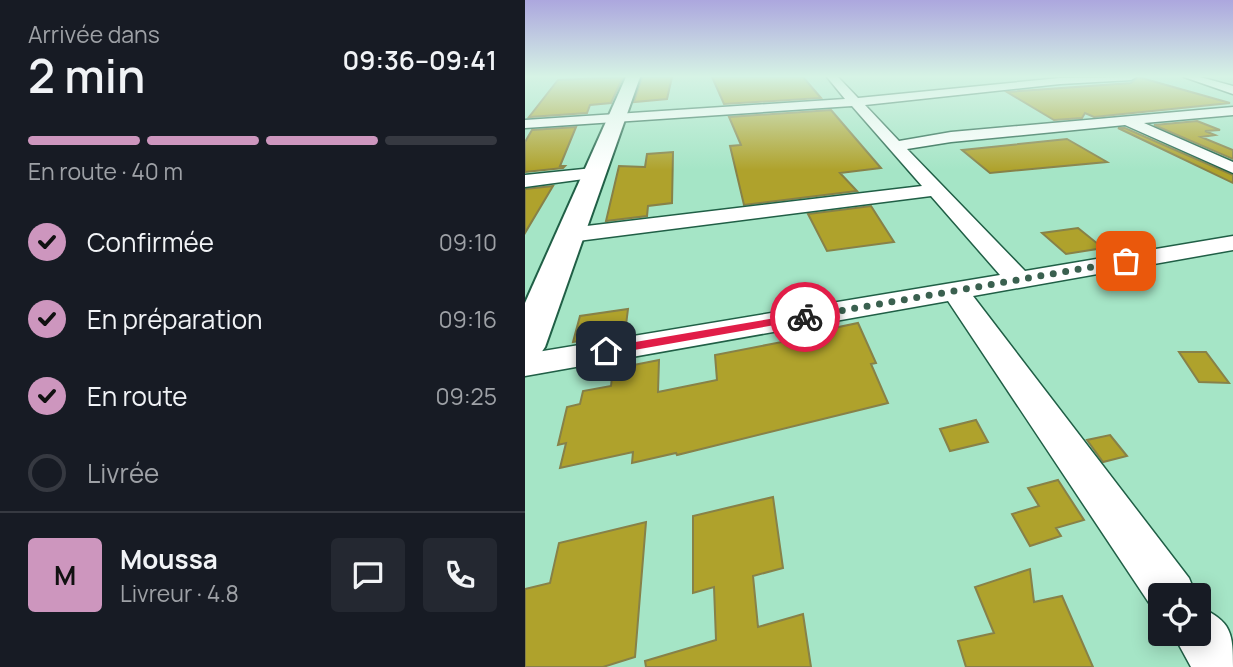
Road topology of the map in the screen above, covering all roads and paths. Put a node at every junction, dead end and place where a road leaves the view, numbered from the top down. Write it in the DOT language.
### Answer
graph roads {
  1 [pos="620,108"];
  2 [pos="741,108"];
  3 [pos="860,108"];
  4 [pos="1233,111"];
  5 [pos="617,116"];
  6 [pos="1128,121"];
  7 [pos="525,124"];
  8 [pos="895,146"];
  9 [pos="1233,168"];
  10 [pos="593,173"];
  11 [pos="525,181"];
  12 [pos="935,190"];
  13 [pos="570,235"];
  14 [pos="1233,243"];
  15 [pos="1019,280"];
  16 [pos="955,291"];
  17 [pos="525,347"];
  18 [pos="525,365"];
  19 [pos="1163,583"];
  20 [pos="1208,646"];
  21 [pos="1223,667"];
  1 -- 5 [label="street"];
  2 -- 5 [label="street"];
  3 -- 8 [label="street"];
  4 -- 6 [label="street"];
  5 -- 7 [label="street"];
  5 -- 10 [label="street"];
  6 -- 8 [label="street"];
  6 -- 9 [label="street"];
  8 -- 12 [label="street"];
  10 -- 11 [label="street"];
  10 -- 13 [label="street"];
  12 -- 13 [label="street"];
  12 -- 15 [label="street"];
  13 -- 17 [label="street"];
  14 -- 15 [label="street"];
  15 -- 16 [label="street"];
  16 -- 18 [label="street"];
  16 -- 19 [label="street"];
  20 -- 21 [label="street"];
}
